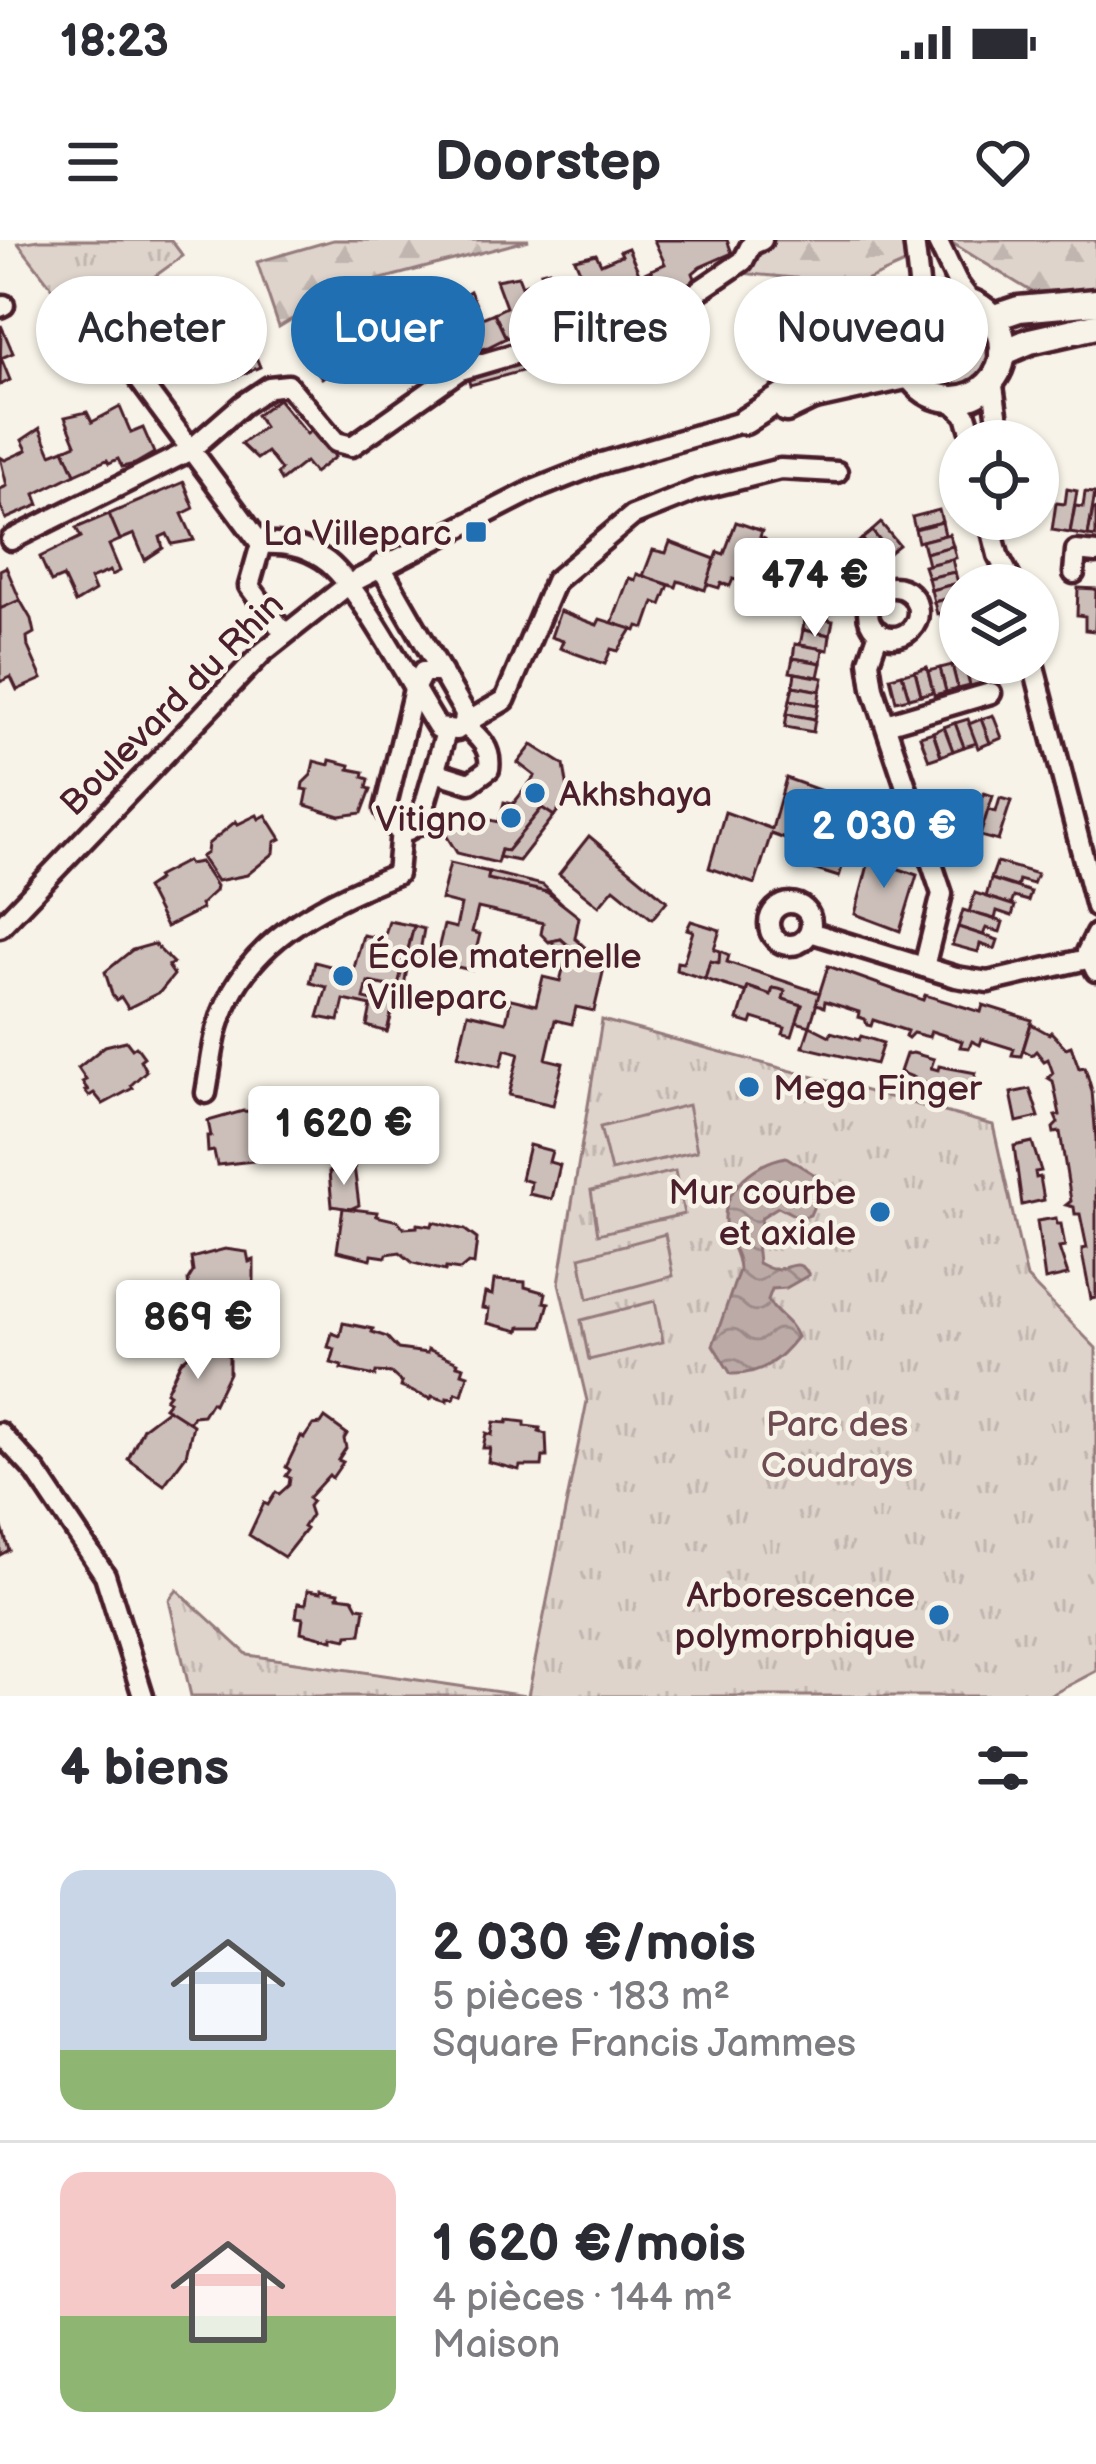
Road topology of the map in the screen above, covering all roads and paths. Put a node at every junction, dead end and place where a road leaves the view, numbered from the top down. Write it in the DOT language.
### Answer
graph roads {
  1 [pos="762,240"];
  2 [pos="914,240"];
  3 [pos="937,240"];
  4 [pos="918,276"];
  5 [pos="960,276"];
  6 [pos="1096,302"];
  7 [pos="988,311"];
  8 [pos="988,317"];
  9 [pos="1096,326"];
  10 [pos="1002,353"];
  11 [pos="992,379"];
  12 [pos="141,384"];
  13 [pos="804,384"];
  14 [pos="870,384"];
  15 [pos="920,384"];
  16 [pos="950,398"];
  17 [pos="968,420"];
  18 [pos="998,420"];
  19 [pos="745,421"];
  20 [pos="189,451"];
  21 [pos="838,472"];
  22 [pos="11,540"];
  23 [pos="261,544"];
  24 [pos="1096,553"];
  25 [pos="380,565"];
  26 [pos="1075,573"];
  27 [pos="349,584"];
  28 [pos="880,632"];
  29 [pos="284,633"];
  30 [pos="442,672"];
  31 [pos="1038,684"];
  32 [pos="414,689"];
  33 [pos="991,693"];
  34 [pos="886,724"];
  35 [pos="455,728"];
  36 [pos="435,772"];
  37 [pos="401,830"];
  38 [pos="1096,907"];
  39 [pos="0,927"];
  40 [pos="810,932"];
  41 [pos="1096,934"];
  42 [pos="1092,965"];
  43 [pos="924,967"];
  44 [pos="206,1093"];
  45 [pos="0,1433"];
  46 [pos="143,1696"];
  1 -- 20 [label="street"];
  2 -- 4 [label="street"];
  3 -- 5 [label="street"];
  6 -- 7 [label="street"];
  8 -- 10 [label="street"];
  9 -- 10 [label="street"];
  10 -- 11 [label="street"];
  11 -- 16 [label="street"];
  11 -- 18 [label="street"];
  12 -- 20 [label="street"];
  13 -- 19 [label="street, Boulevard du Rhin"];
  14 -- 19 [label="street, Boulevard du Rhin"];
  15 -- 16 [label="street"];
  16 -- 17 [label="street"];
  19 -- 25 [label="street, Boulevard du Rhin"];
  20 -- 22 [label="street"];
  20 -- 23 [label="street"];
  21 -- 35 [label="street"];
  23 -- 27 [label="street"];
  23 -- 29 [label="street"];
  24 -- 26 [label="street"];
  25 -- 27 [label="street, Boulevard du Rhin"];
  25 -- 30 [label="street"];
  27 -- 29 [label="street, Boulevard du Rhin"];
  27 -- 32 [label="street"];
  28 -- 34 [label="street"];
  29 -- 39 [label="street, Boulevard du Rhin"];
  30 -- 32 [label="street"];
  30 -- 35 [label="street"];
  31 -- 38 [label="street"];
  32 -- 35 [label="street"];
  32 -- 37 [label="street"];
  33 -- 34 [label="street"];
  34 -- 43 [label="street"];
  35 -- 36 [label="street"];
  35 -- 36 [label="street"];
  36 -- 37 [label="street"];
  37 -- 44 [label="street"];
  40 -- 43 [label="street"];
  41 -- 42 [label="street"];
  42 -- 43 [label="street"];
  45 -- 46 [label="street"];
}
